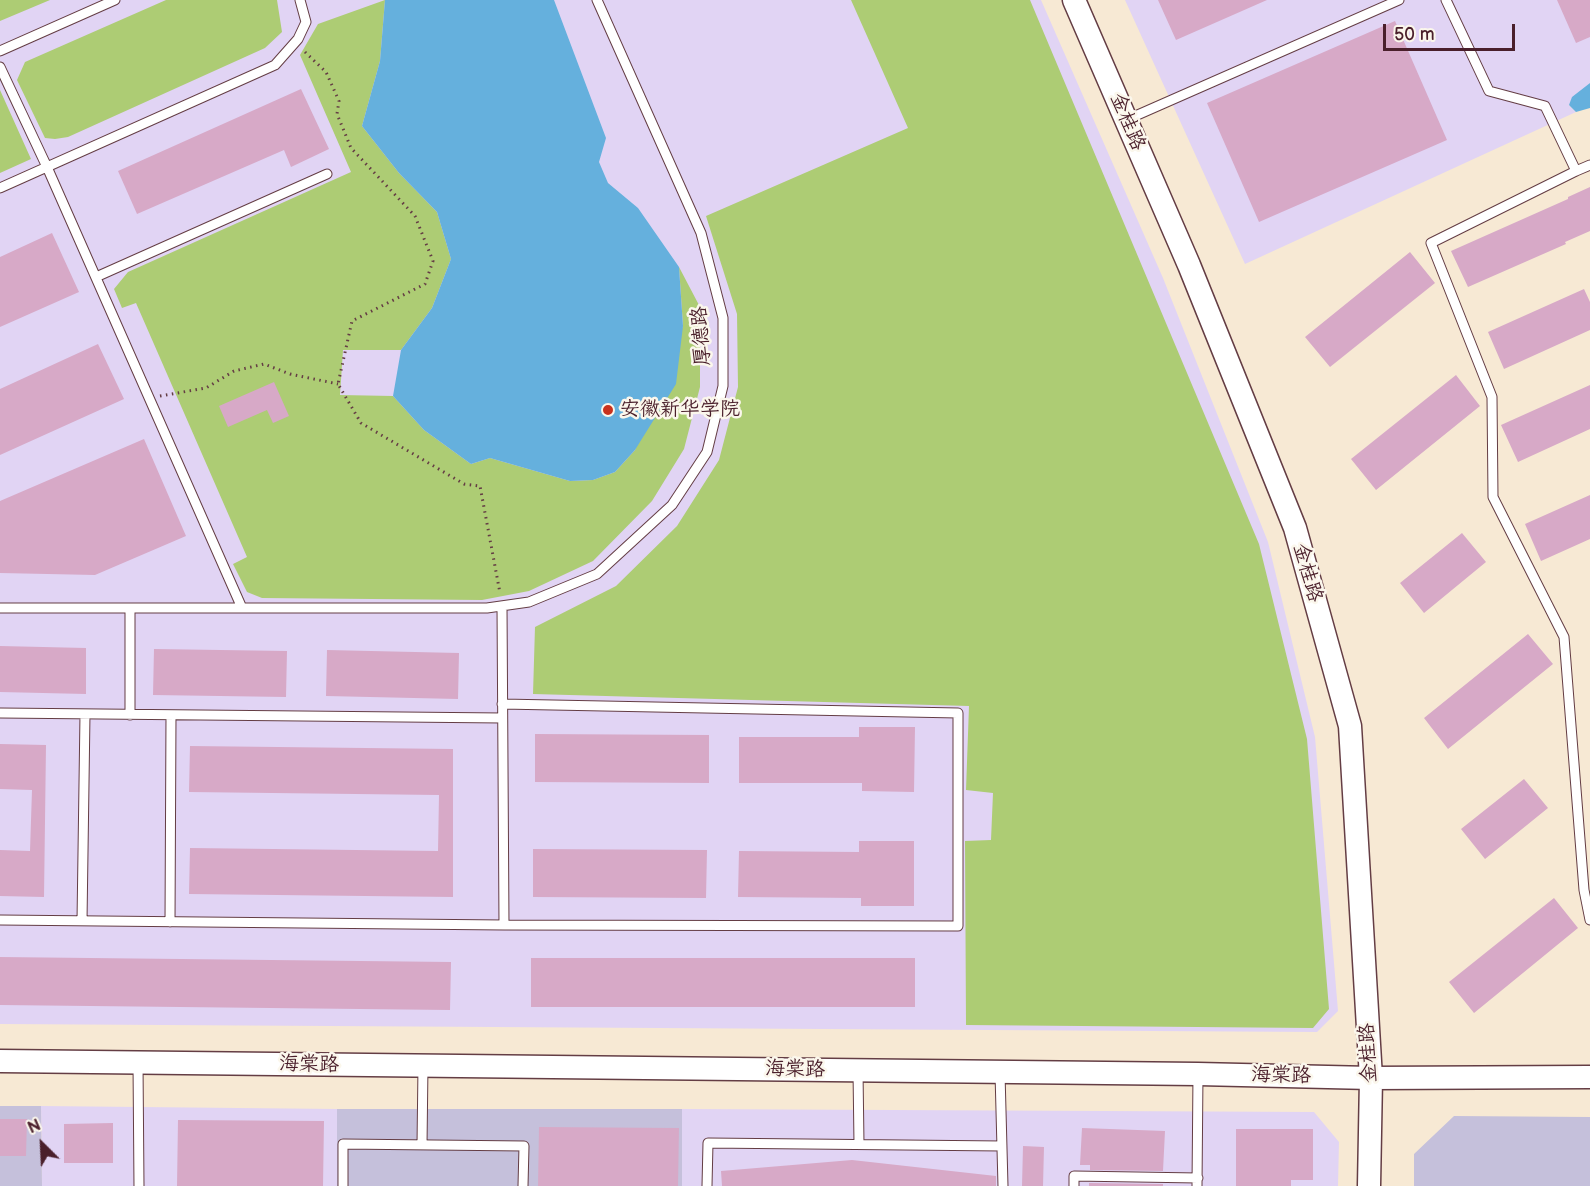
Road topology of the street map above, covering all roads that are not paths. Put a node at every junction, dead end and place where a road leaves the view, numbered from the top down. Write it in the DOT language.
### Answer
graph roads {
  1 [pos="115,0"];
  2 [pos="300,0"];
  3 [pos="597,0"];
  4 [pos="1074,0"];
  5 [pos="1399,0"];
  6 [pos="1446,0"];
  7 [pos="0,51"];
  8 [pos="0,67"];
  9 [pos="1126,120"];
  10 [pos="1590,165"];
  11 [pos="47,167"];
  12 [pos="1576,171"];
  13 [pos="327,174"];
  14 [pos="0,188"];
  15 [pos="96,277"];
  16 [pos="502,606"];
  17 [pos="0,608"];
  18 [pos="130,608"];
  19 [pos="242,608"];
  20 [pos="502,704"];
  21 [pos="0,713"];
  22 [pos="85,714"];
  23 [pos="130,715"];
  24 [pos="171,715"];
  25 [pos="502,718"];
  26 [pos="0,920"];
  27 [pos="1590,920"];
  28 [pos="82,921"];
  29 [pos="170,922"];
  30 [pos="504,925"];
  31 [pos="0,1061"];
  32 [pos="138,1063"];
  33 [pos="423,1066"];
  34 [pos="858,1071"];
  35 [pos="1000,1073"];
  36 [pos="1198,1074"];
  37 [pos="1590,1077"];
  38 [pos="1371,1078"];
  39 [pos="859,1144"];
  40 [pos="422,1145"];
  41 [pos="1002,1146"];
  42 [pos="1197,1182"];
  43 [pos="139,1186"];
  44 [pos="343,1186"];
  45 [pos="524,1186"];
  46 [pos="707,1186"];
  47 [pos="1003,1186"];
  48 [pos="1074,1186"];
  49 [pos="1369,1186"];
  1 -- 7 [label="lane"];
  2 -- 11 [label="lane"];
  3 -- 16 [label="lane, 厚德路"];
  4 -- 9 [label="street, 金桂路"];
  5 -- 9 [label="lane"];
  6 -- 12 [label="lane"];
  8 -- 11 [label="lane"];
  9 -- 38 [label="street, 金桂路"];
  10 -- 12 [label="lane"];
  11 -- 14 [label="lane"];
  11 -- 15 [label="lane"];
  12 -- 27 [label="lane"];
  13 -- 15 [label="lane"];
  15 -- 19 [label="lane"];
  16 -- 19 [label="lane, 厚德路"];
  16 -- 20 [label="lane"];
  17 -- 18 [label="lane, 厚德路"];
  18 -- 19 [label="lane, 厚德路"];
  18 -- 23 [label="lane"];
  20 -- 25 [label="lane"];
  20 -- 30 [label="lane"];
  21 -- 22 [label="lane"];
  22 -- 23 [label="lane"];
  22 -- 28 [label="lane"];
  23 -- 24 [label="lane"];
  24 -- 25 [label="lane"];
  24 -- 29 [label="lane"];
  25 -- 30 [label="lane"];
  26 -- 28 [label="lane"];
  28 -- 29 [label="lane"];
  29 -- 30 [label="lane"];
  31 -- 32 [label="street, 海棠路"];
  32 -- 33 [label="street, 海棠路"];
  32 -- 43 [label="lane"];
  33 -- 34 [label="street, 海棠路"];
  33 -- 40 [label="lane"];
  34 -- 35 [label="street, 海棠路"];
  34 -- 39 [label="lane"];
  35 -- 36 [label="street, 海棠路"];
  35 -- 41 [label="lane"];
  36 -- 38 [label="street, 海棠路"];
  36 -- 42 [label="lane"];
  37 -- 38 [label="street, 海棠路"];
  38 -- 49 [label="street, 金桂路"];
  39 -- 41 [label="lane"];
  39 -- 46 [label="lane"];
  40 -- 44 [label="lane"];
  40 -- 45 [label="lane"];
  41 -- 47 [label="lane"];
  42 -- 48 [label="lane"];
}
